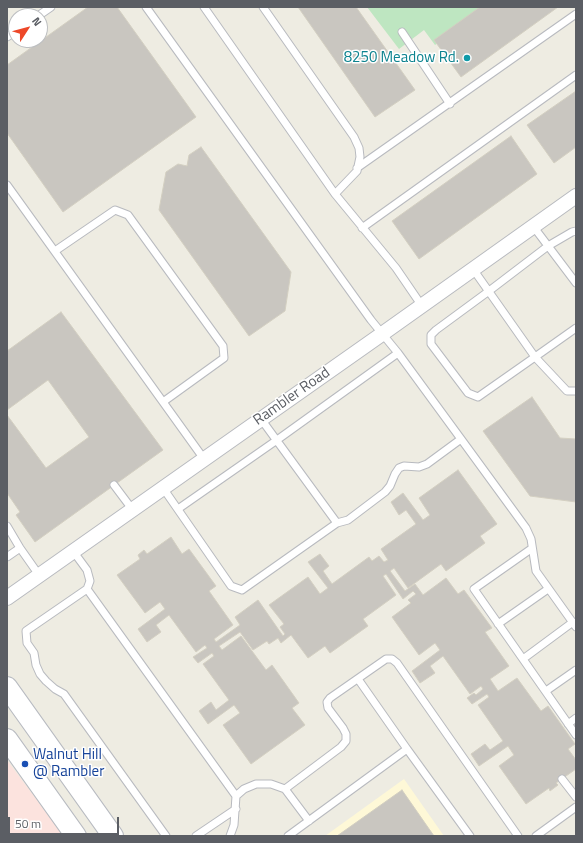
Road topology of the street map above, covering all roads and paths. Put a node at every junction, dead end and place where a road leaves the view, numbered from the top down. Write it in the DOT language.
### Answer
graph roads {
  1 [pos="146,7"];
  2 [pos="204,7"];
  3 [pos="263,7"];
  4 [pos="576,14"];
  5 [pos="402,32"];
  6 [pos="576,75"];
  7 [pos="450,104"];
  8 [pos="357,168"];
  9 [pos="7,185"];
  10 [pos="335,194"];
  11 [pos="576,196"];
  12 [pos="533,226"];
  13 [pos="362,228"];
  14 [pos="576,231"];
  15 [pos="548,246"];
  16 [pos="55,251"];
  17 [pos="473,269"];
  18 [pos="576,283"];
  19 [pos="488,291"];
  20 [pos="422,306"];
  21 [pos="576,328"];
  22 [pos="382,334"];
  23 [pos="398,352"];
  24 [pos="535,357"];
  25 [pos="576,391"];
  26 [pos="163,402"];
  27 [pos="261,419"];
  28 [pos="461,439"];
  29 [pos="277,440"];
  30 [pos="204,459"];
  31 [pos="114,485"];
  32 [pos="163,488"];
  33 [pos="132,509"];
  34 [pos="178,509"];
  35 [pos="337,523"];
  36 [pos="7,526"];
  37 [pos="20,548"];
  38 [pos="531,549"];
  39 [pos="73,551"];
  40 [pos="7,557"];
  41 [pos="39,575"];
  42 [pos="86,589"];
  43 [pos="548,589"];
  44 [pos="7,598"];
  45 [pos="498,624"];
  46 [pos="574,624"];
  47 [pos="523,658"];
  48 [pos="576,670"];
  49 [pos="358,679"];
  50 [pos="7,687"];
  51 [pos="546,691"];
  52 [pos="576,718"];
  53 [pos="568,724"];
  54 [pos="576,735"];
  55 [pos="7,739"];
  56 [pos="408,749"];
  57 [pos="562,778"];
  58 [pos="286,789"];
  59 [pos="236,796"];
  60 [pos="576,797"];
  61 [pos="576,807"];
  62 [pos="236,809"];
  63 [pos="309,821"];
  64 [pos="76,836"];
  65 [pos="113,836"];
  66 [pos="166,836"];
  67 [pos="196,836"];
  68 [pos="230,836"];
  69 [pos="288,836"];
  70 [pos="470,836"];
  71 [pos="518,836"];
  72 [pos="536,836"];
  1 -- 22 [label="lane"];
  2 -- 10 [label="lane"];
  3 -- 8 [label="lane"];
  4 -- 7 [label="lane"];
  5 -- 7 [label="lane"];
  6 -- 13 [label="lane"];
  7 -- 8 [label="lane"];
  8 -- 10 [label="lane"];
  9 -- 16 [label="lane"];
  10 -- 13 [label="lane"];
  11 -- 12 [label="street, Rambler Road"];
  12 -- 15 [label="lane"];
  12 -- 17 [label="street, Rambler Road"];
  13 -- 20 [label="lane"];
  14 -- 15 [label="lane"];
  15 -- 18 [label="lane"];
  15 -- 19 [label="lane"];
  16 -- 26 [label="lane"];
  16 -- 26 [label="lane"];
  17 -- 19 [label="lane"];
  17 -- 20 [label="street, Rambler Road"];
  19 -- 24 [label="lane"];
  19 -- 24 [label="lane"];
  20 -- 22 [label="street, Rambler Road"];
  21 -- 24 [label="lane"];
  22 -- 23 [label="lane"];
  22 -- 27 [label="street, Rambler Road"];
  23 -- 28 [label="lane"];
  23 -- 29 [label="lane"];
  24 -- 25 [label="lane"];
  26 -- 30 [label="lane"];
  27 -- 29 [label="lane"];
  27 -- 30 [label="street, Rambler Road"];
  28 -- 35 [label="lane"];
  28 -- 38 [label="lane"];
  29 -- 34 [label="lane"];
  29 -- 35 [label="lane"];
  30 -- 32 [label="street, Rambler Road"];
  31 -- 33 [label="lane"];
  32 -- 33 [label="street, Rambler Road"];
  32 -- 34 [label="lane"];
  33 -- 39 [label="street, Rambler Road"];
  34 -- 35 [label="lane"];
  36 -- 37 [label="lane"];
  37 -- 40 [label="lane"];
  37 -- 41 [label="lane"];
  38 -- 43 [label="lane"];
  38 -- 45 [label="lane"];
  39 -- 41 [label="street, Rambler Road"];
  39 -- 42 [label="lane"];
  41 -- 44 [label="street, Rambler Road"];
  42 -- 59 [label="lane"];
  42 -- 66 [label="lane"];
  43 -- 45 [label="lane"];
  43 -- 46 [label="lane"];
  45 -- 47 [label="lane"];
  46 -- 47 [label="lane"];
  47 -- 51 [label="lane"];
  48 -- 51 [label="lane"];
  49 -- 56 [label="lane"];
  49 -- 58 [label="lane"];
  49 -- 71 [label="lane"];
  50 -- 65 [label="main road"];
  51 -- 53 [label="lane"];
  52 -- 53 [label="lane"];
  53 -- 54 [label="lane"];
  55 -- 64 [label="main road"];
  56 -- 63 [label="lane"];
  56 -- 70 [label="lane"];
  57 -- 60 [label="lane"];
  58 -- 59 [label="lane"];
  58 -- 63 [label="lane"];
  59 -- 62 [label="lane"];
  61 -- 72 [label="lane"];
  62 -- 67 [label="lane"];
  62 -- 68 [label="lane"];
  63 -- 69 [label="lane"];
}
